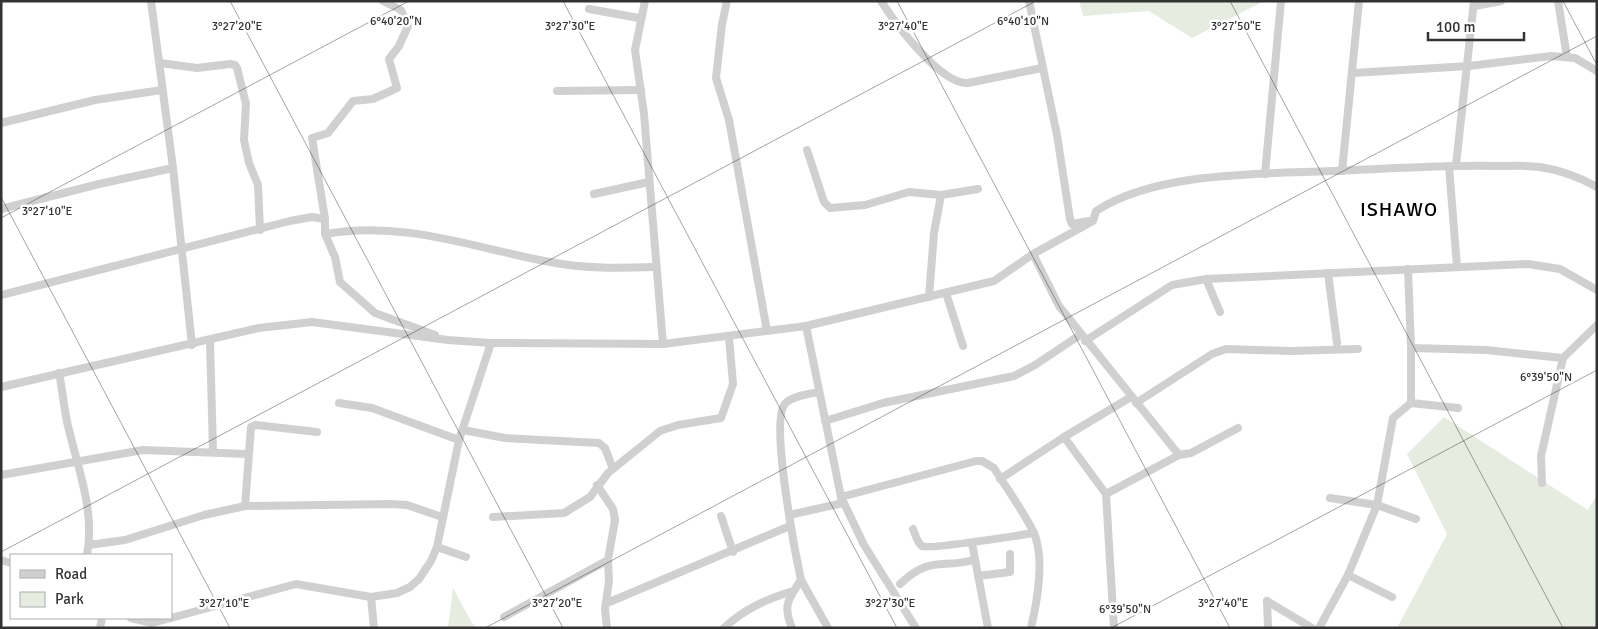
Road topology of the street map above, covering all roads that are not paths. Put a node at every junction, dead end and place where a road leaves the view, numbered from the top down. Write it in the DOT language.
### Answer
graph roads {
  1 [pos="151,1"];
  2 [pos="384,1"];
  3 [pos="644,1"];
  4 [pos="727,1"];
  5 [pos="881,1"];
  6 [pos="1030,1"];
  7 [pos="1281,1"];
  8 [pos="1359,1"];
  9 [pos="1501,1"];
  10 [pos="1558,1"];
  11 [pos="1475,4"];
  12 [pos="589,9"];
  13 [pos="639,18"];
  14 [pos="1567,57"];
  15 [pos="160,63"];
  16 [pos="1469,66"];
  17 [pos="1042,68"];
  18 [pos="1597,71"];
  19 [pos="1353,73"];
  20 [pos="162,90"];
  21 [pos="641,90"];
  22 [pos="557,91"];
  23 [pos="1,123"];
  24 [pos="807,150"];
  25 [pos="1453,166"];
  26 [pos="173,168"];
  27 [pos="1342,171"];
  28 [pos="1265,174"];
  29 [pos="649,182"];
  30 [pos="1597,187"];
  31 [pos="978,189"];
  32 [pos="594,194"];
  33 [pos="941,195"];
  34 [pos="1,209"];
  35 [pos="325,219"];
  36 [pos="1093,221"];
  37 [pos="260,230"];
  38 [pos="325,234"];
  39 [pos="182,250"];
  40 [pos="1033,254"];
  41 [pos="656,267"];
  42 [pos="1457,267"];
  43 [pos="1408,269"];
  44 [pos="1328,273"];
  45 [pos="1206,279"];
  46 [pos="1597,290"];
  47 [pos="946,293"];
  48 [pos="1,296"];
  49 [pos="929,297"];
  50 [pos="1220,312"];
  51 [pos="806,326"];
  52 [pos="1595,328"];
  53 [pos="767,331"];
  54 [pos="729,336"];
  55 [pos="1082,338"];
  56 [pos="448,340"];
  57 [pos="210,341"];
  58 [pos="492,343"];
  59 [pos="1337,343"];
  60 [pos="663,344"];
  61 [pos="192,345"];
  62 [pos="963,346"];
  63 [pos="1412,348"];
  64 [pos="1358,349"];
  65 [pos="1563,358"];
  66 [pos="59,373"];
  67 [pos="1,387"];
  68 [pos="819,392"];
  69 [pos="1133,400"];
  70 [pos="339,403"];
  71 [pos="1410,403"];
  72 [pos="1458,408"];
  73 [pos="825,421"];
  74 [pos="1238,428"];
  75 [pos="463,430"];
  76 [pos="317,432"];
  77 [pos="1064,437"];
  78 [pos="459,440"];
  79 [pos="213,452"];
  80 [pos="247,454"];
  81 [pos="1179,455"];
  82 [pos="76,460"];
  83 [pos="613,470"];
  84 [pos="1,475"];
  85 [pos="1000,479"];
  86 [pos="1542,483"];
  87 [pos="597,484"];
  88 [pos="1106,494"];
  89 [pos="1330,498"];
  90 [pos="842,500"];
  91 [pos="1377,505"];
  92 [pos="245,506"];
  93 [pos="789,515"];
  94 [pos="721,516"];
  95 [pos="442,517"];
  96 [pos="493,517"];
  97 [pos="1416,519"];
  98 [pos="790,526"];
  99 [pos="913,529"];
  100 [pos="1034,533"];
  101 [pos="972,543"];
  102 [pos="89,545"];
  103 [pos="437,546"];
  104 [pos="733,552"];
  105 [pos="87,554"];
  106 [pos="1010,554"];
  107 [pos="466,557"];
  108 [pos="608,560"];
  109 [pos="974,560"];
  110 [pos="1348,575"];
  111 [pos="978,576"];
  112 [pos="801,580"];
  113 [pos="900,584"];
  114 [pos="793,591"];
  115 [pos="371,597"];
  116 [pos="1392,597"];
  117 [pos="608,603"];
  118 [pos="504,617"];
  119 [pos="172,618"];
  120 [pos="135,619"];
  121 [pos="167,619"];
  122 [pos="374,628"];
  123 [pos="607,628"];
  124 [pos="724,628"];
  125 [pos="792,628"];
  126 [pos="828,628"];
  127 [pos="916,628"];
  128 [pos="988,628"];
  129 [pos="1031,628"];
  130 [pos="1114,628"];
  131 [pos="1268,628"];
  132 [pos="1312,628"];
  133 [pos="1319,628"];
  1 -- 15 [label="street"];
  2 -- 35 [label="street"];
  3 -- 13 [label="street"];
  4 -- 53 [label="street"];
  5 -- 17 [label="street"];
  6 -- 17 [label="street"];
  7 -- 28 [label="street"];
  8 -- 19 [label="street"];
  9 -- 11 [label="street"];
  10 -- 14 [label="street"];
  11 -- 16 [label="street"];
  12 -- 13 [label="street"];
  13 -- 21 [label="street"];
  14 -- 16 [label="street"];
  14 -- 18 [label="street"];
  15 -- 20 [label="street"];
  15 -- 37 [label="street"];
  16 -- 19 [label="street"];
  16 -- 25 [label="street"];
  17 -- 36 [label="street"];
  19 -- 27 [label="street"];
  20 -- 23 [label="street"];
  20 -- 26 [label="street"];
  21 -- 22 [label="street"];
  21 -- 29 [label="street"];
  24 -- 33 [label="street"];
  25 -- 27 [label="street"];
  25 -- 30 [label="street"];
  25 -- 42 [label="street"];
  26 -- 34 [label="street"];
  26 -- 39 [label="street"];
  27 -- 28 [label="street"];
  28 -- 36 [label="street"];
  29 -- 32 [label="street"];
  29 -- 41 [label="street"];
  31 -- 33 [label="street"];
  33 -- 49 [label="street"];
  35 -- 37 [label="street"];
  35 -- 38 [label="street"];
  36 -- 40 [label="street"];
  37 -- 39 [label="street"];
  38 -- 41 [label="street"];
  38 -- 56 [label="street"];
  39 -- 48 [label="street"];
  39 -- 61 [label="street"];
  40 -- 47 [label="street"];
  40 -- 55 [label="street"];
  41 -- 60 [label="street"];
  42 -- 43 [label="street"];
  42 -- 46 [label="street"];
  43 -- 44 [label="street"];
  43 -- 63 [label="street"];
  44 -- 45 [label="street"];
  44 -- 59 [label="street"];
  45 -- 50 [label="street"];
  45 -- 55 [label="street"];
  47 -- 49 [label="street"];
  47 -- 62 [label="street"];
  49 -- 51 [label="street"];
  51 -- 53 [label="street"];
  51 -- 68 [label="street"];
  52 -- 65 [label="street"];
  53 -- 54 [label="street"];
  54 -- 60 [label="street"];
  54 -- 83 [label="street"];
  55 -- 69 [label="street"];
  55 -- 73 [label="street"];
  56 -- 57 [label="street"];
  56 -- 58 [label="street"];
  57 -- 61 [label="street"];
  57 -- 79 [label="street"];
  58 -- 60 [label="street"];
  58 -- 75 [label="street"];
  61 -- 66 [label="street"];
  63 -- 65 [label="street"];
  63 -- 71 [label="street"];
  64 -- 69 [label="street"];
  65 -- 86 [label="street"];
  66 -- 67 [label="street"];
  66 -- 82 [label="street"];
  68 -- 73 [label="street"];
  68 -- 93 [label="street"];
  69 -- 77 [label="street"];
  69 -- 81 [label="street"];
  70 -- 78 [label="street"];
  71 -- 72 [label="street"];
  71 -- 91 [label="street"];
  73 -- 90 [label="street"];
  74 -- 81 [label="street"];
  75 -- 78 [label="street"];
  75 -- 83 [label="street"];
  76 -- 80 [label="street"];
  77 -- 85 [label="street"];
  77 -- 88 [label="street"];
  78 -- 95 [label="street"];
  79 -- 80 [label="street"];
  79 -- 82 [label="street"];
  80 -- 92 [label="street"];
  81 -- 88 [label="street"];
  82 -- 84 [label="street"];
  82 -- 102 [label="street"];
  83 -- 87 [label="street"];
  85 -- 90 [label="street"];
  85 -- 100 [label="street"];
  87 -- 96 [label="street"];
  87 -- 108 [label="street"];
  88 -- 130 [label="street"];
  89 -- 91 [label="street"];
  90 -- 93 [label="street"];
  90 -- 127 [label="street"];
  91 -- 97 [label="street"];
  91 -- 110 [label="street"];
  92 -- 95 [label="street"];
  92 -- 102 [label="street"];
  93 -- 98 [label="street"];
  94 -- 104 [label="street"];
  95 -- 103 [label="street"];
  98 -- 104 [label="street"];
  98 -- 112 [label="street"];
  99 -- 101 [label="street"];
  100 -- 101 [label="street"];
  100 -- 129 [label="street"];
  101 -- 109 [label="street"];
  102 -- 105 [label="street"];
  103 -- 107 [label="street"];
  103 -- 115 [label="street"];
  104 -- 117 [label="street"];
  106 -- 111 [label="street"];
  108 -- 117 [label="street"];
  108 -- 118 [label="street"];
  109 -- 111 [label="street"];
  109 -- 113 [label="street"];
  110 -- 116 [label="street"];
  110 -- 133 [label="street"];
  111 -- 128 [label="street"];
  112 -- 114 [label="street"];
  112 -- 126 [label="street"];
  114 -- 124 [label="street"];
  114 -- 125 [label="street"];
  115 -- 119 [label="street"];
  115 -- 122 [label="street"];
  117 -- 123 [label="street"];
  120 -- 121 [label="street"];
  131 -- 132 [label="street"];
}
